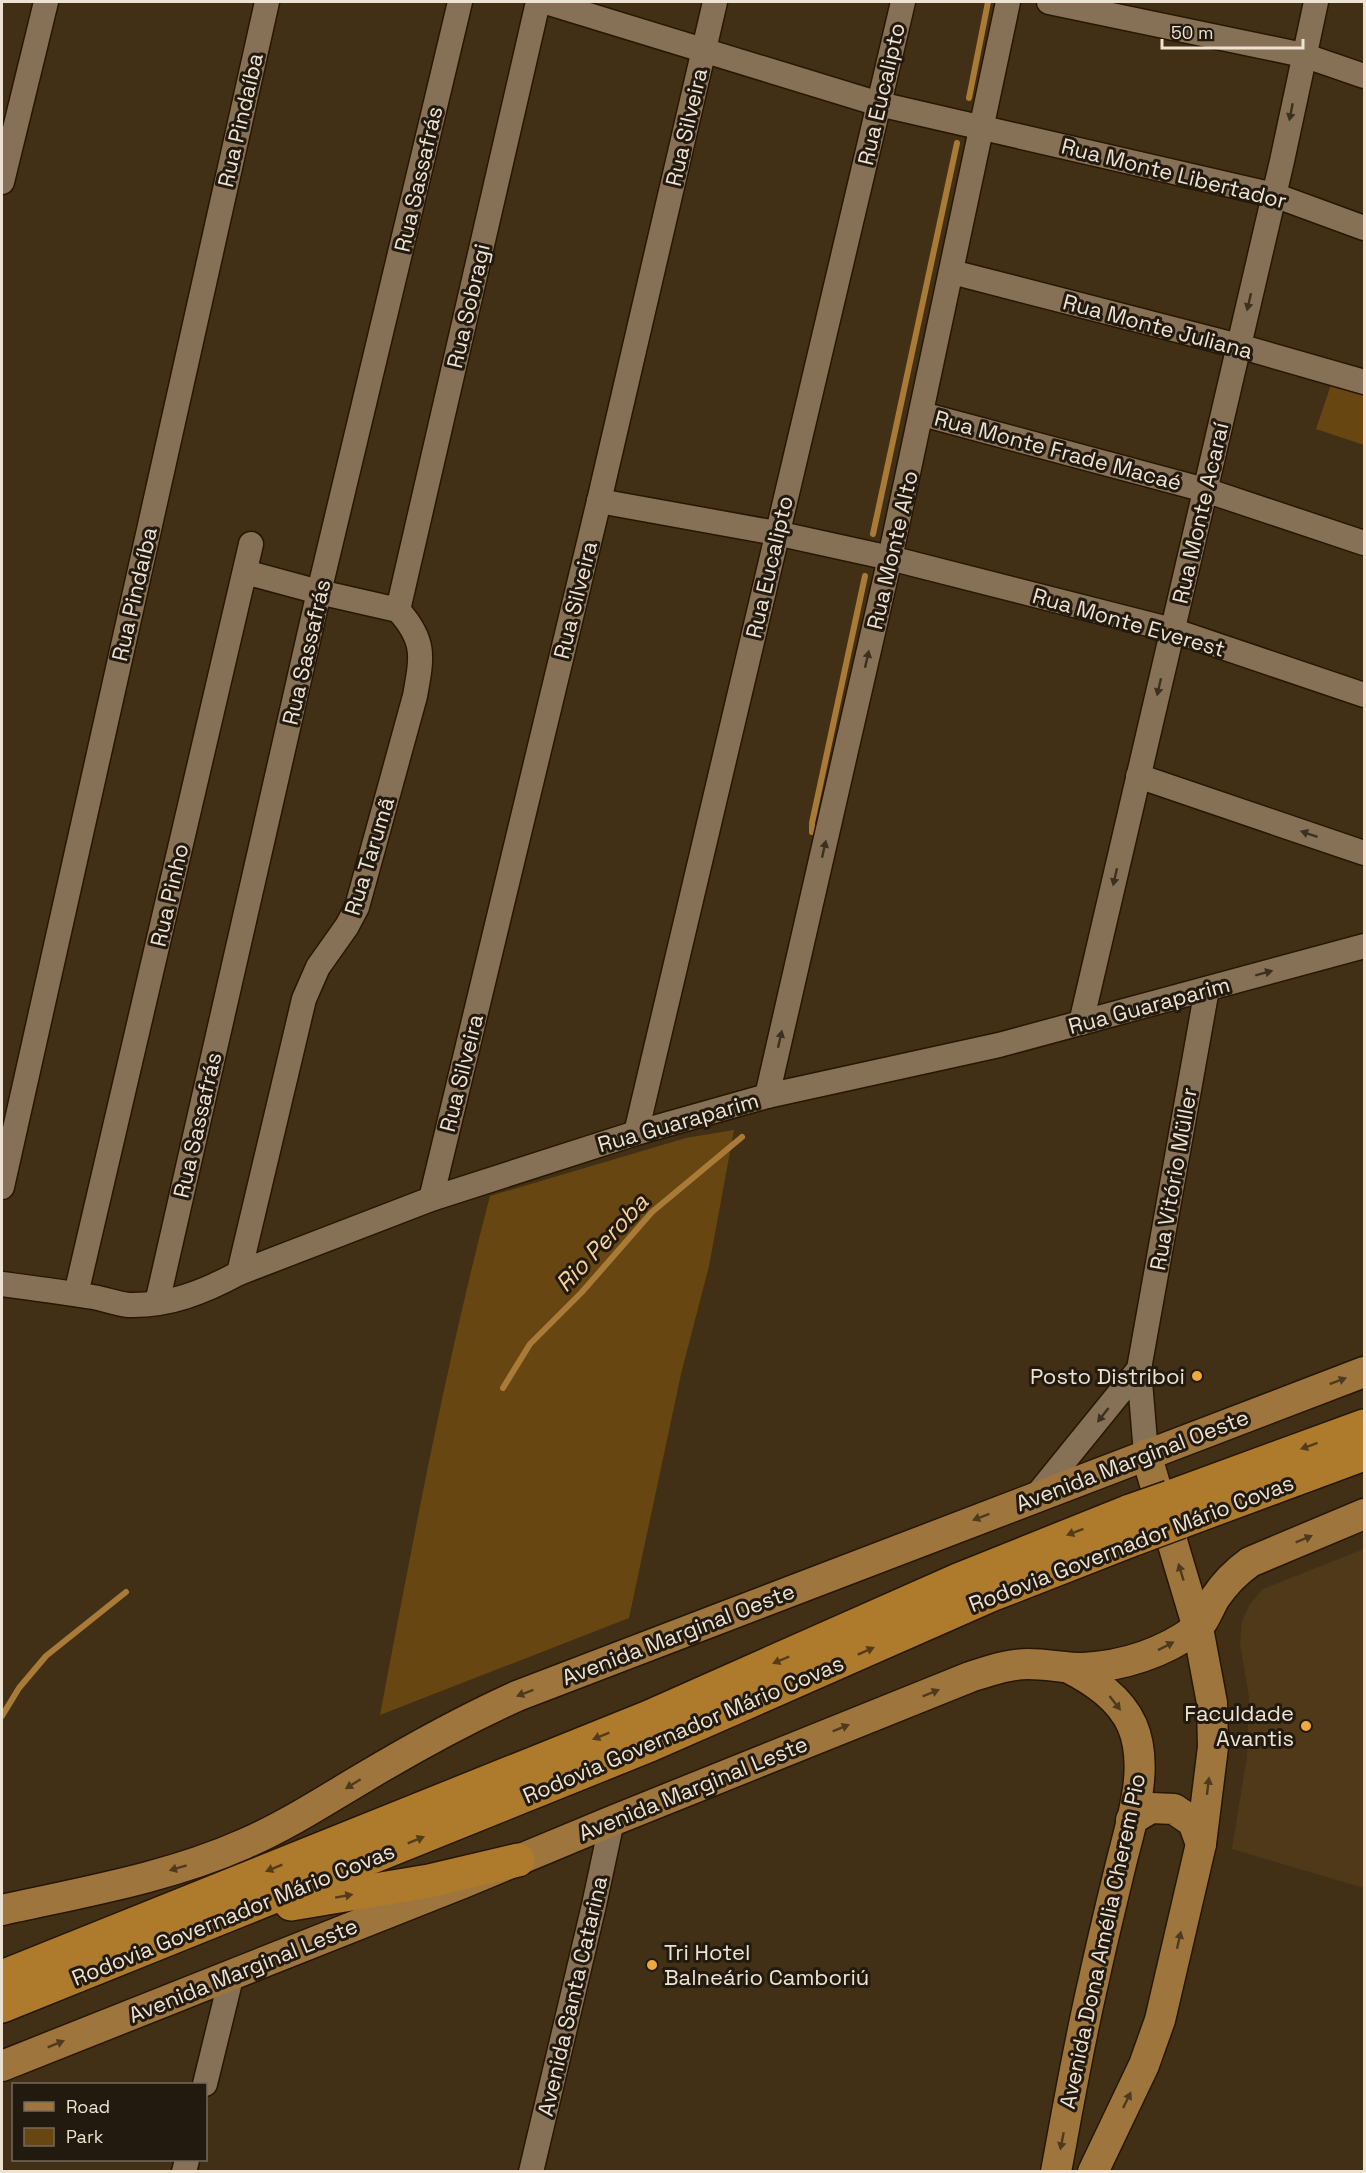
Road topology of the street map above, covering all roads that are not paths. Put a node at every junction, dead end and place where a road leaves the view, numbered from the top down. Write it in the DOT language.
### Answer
graph roads {
  1 [pos="46,2"];
  2 [pos="267,2"];
  3 [pos="460,2"];
  4 [pos="538,2"];
  5 [pos="546,2"];
  6 [pos="715,2"];
  7 [pos="903,2"];
  8 [pos="1008,2"];
  9 [pos="1049,2"];
  10 [pos="1316,2"];
  11 [pos="704,51"];
  12 [pos="1303,55"];
  13 [pos="1365,76"];
  14 [pos="879,104"];
  15 [pos="982,126"];
  16 [pos="2,182"];
  17 [pos="1274,195"];
  18 [pos="1365,228"];
  19 [pos="952,272"];
  20 [pos="1239,346"];
  21 [pos="1365,382"];
  22 [pos="922,414"];
  23 [pos="1205,490"];
  24 [pos="599,501"];
  25 [pos="776,533"];
  26 [pos="1365,543"];
  27 [pos="251,544"];
  28 [pos="890,558"];
  29 [pos="245,572"];
  30 [pos="320,592"];
  31 [pos="398,610"];
  32 [pos="1172,630"];
  33 [pos="1365,695"];
  34 [pos="1138,776"];
  35 [pos="1365,853"];
  36 [pos="1365,946"];
  37 [pos="1207,989"];
  38 [pos="1081,1023"];
  39 [pos="767,1096"];
  40 [pos="636,1133"];
  41 [pos="2,1187"];
  42 [pos="431,1198"];
  43 [pos="238,1273"];
  44 [pos="2,1284"];
  45 [pos="76,1294"];
  46 [pos="157,1303"];
  47 [pos="1139,1369"];
  48 [pos="1365,1372"];
  49 [pos="1365,1426"];
  50 [pos="1146,1454"];
  51 [pos="1365,1454"];
  52 [pos="1036,1496"];
  53 [pos="1175,1509"];
  54 [pos="1365,1514"];
  55 [pos="1133,1524"];
  56 [pos="1198,1628"];
  57 [pos="1070,1668"];
  58 [pos="1131,1820"];
  59 [pos="612,1821"];
  60 [pos="1201,1844"];
  61 [pos="518,1860"];
  62 [pos="2,1910"];
  63 [pos="245,1910"];
  64 [pos="97,1939"];
  65 [pos="2,1954"];
  66 [pos="232,1974"];
  67 [pos="2,1977"];
  68 [pos="2,2006"];
  69 [pos="2,2066"];
  70 [pos="205,2083"];
  71 [pos="531,2172"];
  72 [pos="1056,2172"];
  73 [pos="1093,2172"];
  1 -- 16 [label="street"];
  2 -- 41 [label="street, Rua Pindaíba"];
  3 -- 30 [label="street, Rua Sassafrás"];
  4 -- 31 [label="street, Rua Sobragi"];
  5 -- 11 [label="street, Rua Monte Libertador"];
  6 -- 11 [label="street, Rua Silveira"];
  7 -- 14 [label="street, Rua Eucalipto"];
  8 -- 15 [label="street, Rua Monte Alto"];
  9 -- 12 [label="street"];
  10 -- 12 [label="street, Rua Monte Acaraí"];
  11 -- 14 [label="street, Rua Monte Libertador"];
  11 -- 24 [label="street, Rua Silveira"];
  12 -- 13 [label="street"];
  12 -- 17 [label="street, Rua Monte Acaraí, one-way"];
  14 -- 15 [label="street, Rua Monte Libertador"];
  14 -- 25 [label="street, Rua Eucalipto"];
  15 -- 17 [label="street, Rua Monte Libertador"];
  15 -- 19 [label="street, Rua Monte Alto"];
  17 -- 18 [label="street, Rua Monte Libertador"];
  17 -- 20 [label="street, Rua Monte Acaraí, one-way"];
  19 -- 20 [label="street, Rua Monte Juliana"];
  19 -- 22 [label="street, Rua Monte Alto"];
  20 -- 21 [label="street, Rua Monte Juliana"];
  20 -- 23 [label="street, Rua Monte Acaraí"];
  22 -- 23 [label="street, Rua Monte Frade Macaé"];
  22 -- 28 [label="street, Rua Monte Alto"];
  23 -- 26 [label="street, Rua Monte Frade Macaé"];
  23 -- 32 [label="street, Rua Monte Acaraí"];
  24 -- 25 [label="street, Rua Monte Everest"];
  24 -- 42 [label="street, Rua Silveira"];
  25 -- 28 [label="street, Rua Monte Everest"];
  25 -- 40 [label="street, Rua Eucalipto"];
  27 -- 29 [label="street, Rua Pinho"];
  28 -- 32 [label="street, Rua Monte Everest"];
  39 -- 28 [label="street, Rua Monte Alto, one-way"];
  29 -- 30 [label="street"];
  29 -- 45 [label="street, Rua Pinho"];
  30 -- 31 [label="street"];
  30 -- 46 [label="street, Rua Sassafrás"];
  31 -- 43 [label="street, Rua Tarumã"];
  32 -- 33 [label="street, Rua Monte Everest"];
  32 -- 34 [label="street, Rua Monte Acaraí, one-way"];
  35 -- 34 [label="street, one-way"];
  34 -- 38 [label="street, Rua Monte Acaraí, one-way"];
  37 -- 36 [label="street, Rua Guaraparim, one-way"];
  37 -- 38 [label="street, Rua Guaraparim"];
  37 -- 47 [label="street, Rua Vitório Müller"];
  38 -- 39 [label="street, Rua Guaraparim"];
  39 -- 40 [label="street, Rua Guaraparim"];
  40 -- 42 [label="street, Rua Guaraparim"];
  42 -- 43 [label="street, Rua Guaraparim"];
  43 -- 46 [label="street, Rua Guaraparim"];
  44 -- 45 [label="street, Rua Guaraparim"];
  45 -- 46 [label="street, Rua Guaraparim"];
  47 -- 50 [label="street, Rua Vitório Müller"];
  47 -- 52 [label="street, Rua Vitório Müller, one-way"];
  50 -- 48 [label="main road, Avenida Marginal Oeste, one-way"];
  49 -- 53 [label="highway, Rodovia Governador Mário Covas, one-way"];
  50 -- 52 [label="main road, Avenida Marginal Oeste"];
  56 -- 50 [label="main road, Rua Vitório Müller, one-way"];
  51 -- 53 [label="highway, Rodovia Governador Mário Covas"];
  52 -- 62 [label="main road, Avenida Marginal Oeste, one-way"];
  53 -- 55 [label="highway, Rodovia Governador Mário Covas, bridge"];
  56 -- 54 [label="main road, Avenida Marginal Leste, one-way"];
  63 -- 55 [label="highway, Rodovia Governador Mário Covas, one-way"];
  55 -- 64 [label="highway, Rodovia Governador Mário Covas, one-way"];
  57 -- 56 [label="main road, Avenida Marginal Leste, one-way"];
  60 -- 56 [label="main road, one-way"];
  57 -- 58 [label="main road, Avenida Dona Amélia Cherem Pio, one-way"];
  59 -- 57 [label="main road, Avenida Marginal Leste, one-way"];
  58 -- 60 [label="main road"];
  58 -- 72 [label="main road, Avenida Dona Amélia Cherem Pio, one-way"];
  59 -- 61 [label="main road, Avenida Marginal Leste"];
  59 -- 71 [label="street, Avenida Santa Catarina"];
  73 -- 60 [label="main road, one-way"];
  63 -- 61 [label="highway, one-way"];
  61 -- 66 [label="main road, Avenida Marginal Leste"];
  63 -- 68 [label="highway, Rodovia Governador Mário Covas"];
  64 -- 65 [label="highway"];
  64 -- 67 [label="highway, Rodovia Governador Mário Covas"];
  69 -- 66 [label="main road, Avenida Marginal Leste, one-way"];
  66 -- 70 [label="street"];
}
